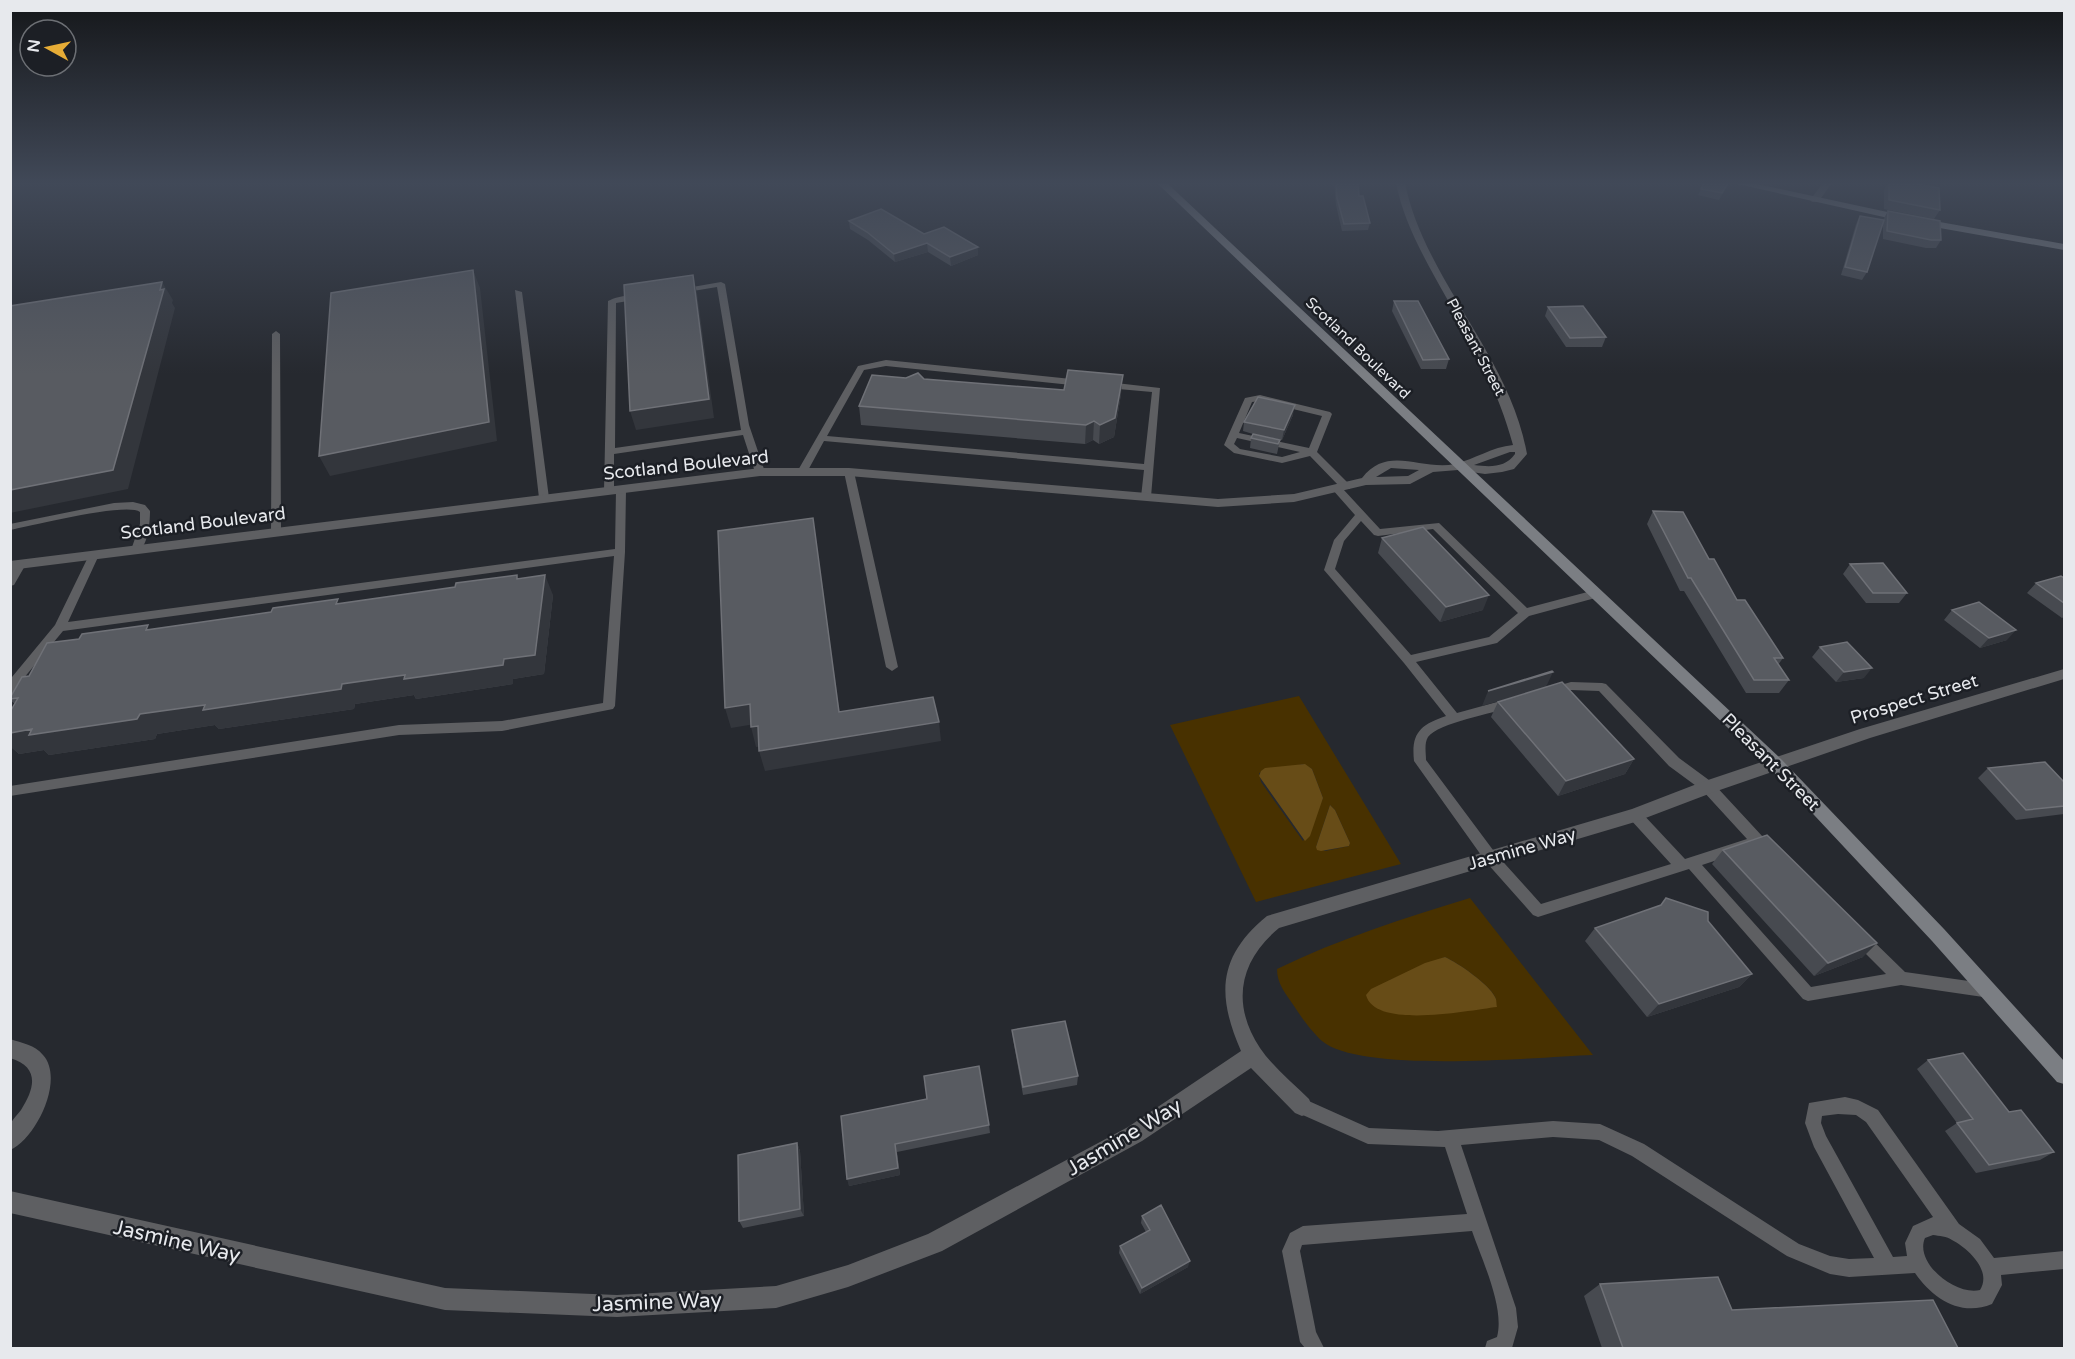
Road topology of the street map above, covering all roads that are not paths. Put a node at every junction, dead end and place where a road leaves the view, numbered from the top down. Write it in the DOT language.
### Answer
graph roads {
  1 [pos="1228,246"];
  2 [pos="1425,246"];
  3 [pos="519,292"];
  4 [pos="667,293"];
  5 [pos="645,296"];
  6 [pos="276,334"];
  7 [pos="1087,383"];
  8 [pos="1098,384"];
  9 [pos="747,432"];
  10 [pos="821,438"];
  11 [pos="1232,438"];
  12 [pos="1520,448"];
  13 [pos="610,452"];
  14 [pos="1312,452"];
  15 [pos="1147,467"];
  16 [pos="1459,467"];
  17 [pos="1430,469"];
  18 [pos="760,472"];
  19 [pos="802,472"];
  20 [pos="849,472"];
  21 [pos="1366,481"];
  22 [pos="1341,488"];
  23 [pos="615,490"];
  24 [pos="1146,497"];
  25 [pos="544,498"];
  26 [pos="1361,515"];
  27 [pos="10,527"];
  28 [pos="276,532"];
  29 [pos="136,550"];
  30 [pos="620,552"];
  31 [pos="94,555"];
  32 [pos="16,565"];
  33 [pos="10,582"];
  34 [pos="1595,594"];
  35 [pos="1525,613"];
  36 [pos="60,627"];
  37 [pos="1408,660"];
  38 [pos="892,667"];
  39 [pos="2064,674"];
  40 [pos="10,693"];
  41 [pos="1540,695"];
  42 [pos="1519,701"];
  43 [pos="1455,719"];
  44 [pos="1776,765"];
  45 [pos="1708,787"];
  46 [pos="10,791"];
  47 [pos="1635,815"];
  48 [pos="1491,858"];
  49 [pos="1687,865"];
  50 [pos="1850,929"];
  51 [pos="1901,978"];
  52 [pos="1990,991"];
  53 [pos="10,1048"];
  54 [pos="1253,1055"];
  55 [pos="2064,1075"];
  56 [pos="1302,1106"];
  57 [pos="1450,1138"];
  58 [pos="10,1140"];
  59 [pos="10,1202"];
  60 [pos="1478,1222"];
  61 [pos="1953,1231"];
  62 [pos="2064,1260"];
  63 [pos="1919,1264"];
  64 [pos="1888,1266"];
  65 [pos="1990,1268"];
  66 [pos="1315,1348"];
  67 [pos="1494,1348"];
  1 -- 16 [label="main road, Scotland Boulevard"];
  2 -- 12 [label="street, Pleasant Street"];
  3 -- 25 [label="lane"];
  4 -- 9 [label="lane"];
  5 -- 13 [label="lane"];
  6 -- 28 [label="lane"];
  7 -- 10 [label="lane"];
  8 -- 15 [label="lane"];
  9 -- 13 [label="lane"];
  9 -- 18 [label="lane"];
  10 -- 15 [label="lane"];
  10 -- 19 [label="lane"];
  11 -- 14 [label="lane"];
  11 -- 14 [label="lane"];
  11 -- 14 [label="lane"];
  12 -- 16 [label="street"];
  12 -- 16 [label="street"];
  13 -- 23 [label="lane"];
  14 -- 22 [label="lane"];
  15 -- 24 [label="lane"];
  16 -- 17 [label="street, Scotland Boulevard"];
  16 -- 34 [label="main road, Pleasant Street"];
  17 -- 21 [label="street, Scotland Boulevard"];
  17 -- 21 [label="street, Scotland Boulevard"];
  18 -- 19 [label="street, Scotland Boulevard"];
  18 -- 23 [label="street, Scotland Boulevard"];
  19 -- 20 [label="street, Scotland Boulevard"];
  20 -- 24 [label="street, Scotland Boulevard"];
  20 -- 38 [label="lane"];
  21 -- 22 [label="street, Scotland Boulevard"];
  22 -- 24 [label="street, Scotland Boulevard"];
  22 -- 26 [label="lane"];
  23 -- 25 [label="street, Scotland Boulevard"];
  23 -- 30 [label="lane"];
  25 -- 28 [label="street, Scotland Boulevard"];
  26 -- 35 [label="lane"];
  26 -- 37 [label="lane"];
  27 -- 29 [label="lane"];
  28 -- 29 [label="street, Scotland Boulevard"];
  29 -- 31 [label="street, Scotland Boulevard"];
  30 -- 36 [label="lane"];
  30 -- 46 [label="lane"];
  31 -- 32 [label="street, Scotland Boulevard"];
  31 -- 36 [label="lane"];
  32 -- 33 [label="lane"];
  34 -- 35 [label="lane"];
  34 -- 44 [label="main road, Pleasant Street"];
  35 -- 37 [label="lane"];
  36 -- 40 [label="lane"];
  37 -- 43 [label="lane"];
  39 -- 44 [label="street, Prospect Street"];
  41 -- 45 [label="lane"];
  42 -- 43 [label="lane"];
  43 -- 48 [label="lane"];
  44 -- 45 [label="street, Jasmine Way"];
  44 -- 52 [label="main road, Pleasant Street"];
  45 -- 47 [label="street, Jasmine Way"];
  45 -- 49 [label="lane"];
  47 -- 48 [label="street, Jasmine Way"];
  47 -- 49 [label="lane"];
  48 -- 49 [label="lane"];
  48 -- 54 [label="street, Jasmine Way"];
  49 -- 51 [label="lane"];
  50 -- 51 [label="lane"];
  51 -- 52 [label="lane"];
  52 -- 55 [label="main road, Pleasant Street"];
  53 -- 58 [label="street"];
  54 -- 56 [label="street, Jasmine Way"];
  54 -- 59 [label="street, Jasmine Way"];
  56 -- 57 [label="lane"];
  57 -- 60 [label="lane"];
  57 -- 64 [label="lane"];
  60 -- 66 [label="lane"];
  60 -- 67 [label="lane"];
  61 -- 63 [label="lane"];
  61 -- 64 [label="lane"];
  61 -- 65 [label="lane"];
  62 -- 65 [label="lane"];
  63 -- 64 [label="lane"];
  63 -- 65 [label="lane"];
}
